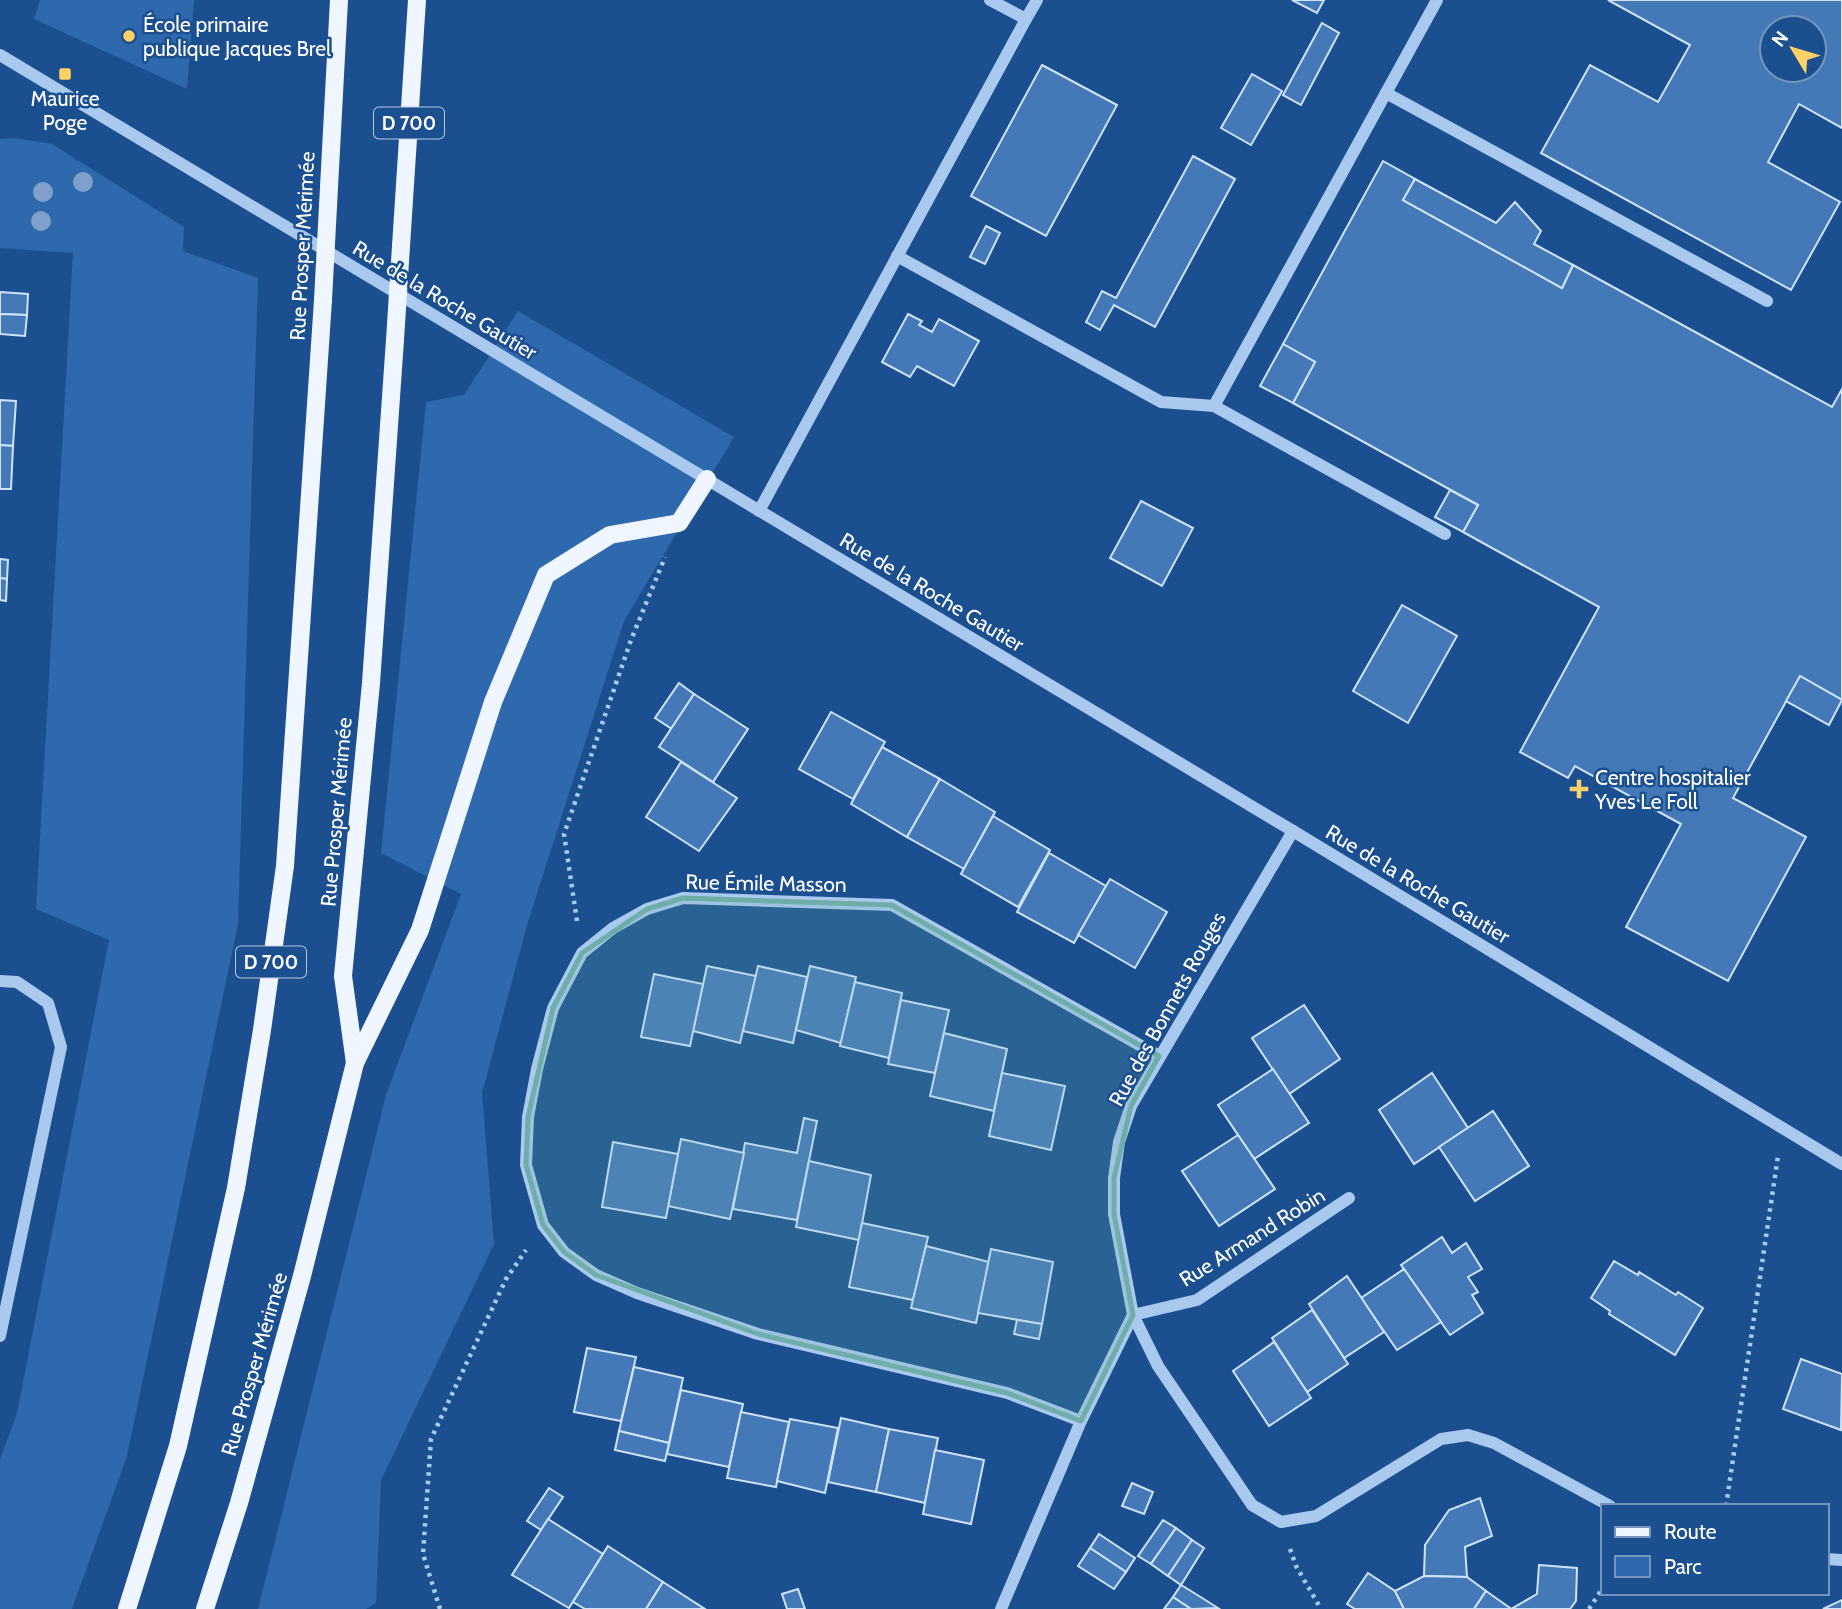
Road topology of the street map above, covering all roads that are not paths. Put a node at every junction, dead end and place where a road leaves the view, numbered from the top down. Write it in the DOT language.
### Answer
graph roads {
  1 [pos="339,0"];
  2 [pos="417,0"];
  3 [pos="990,0"];
  4 [pos="1037,0"];
  5 [pos="1437,0"];
  6 [pos="1026,19"];
  7 [pos="0,55"];
  8 [pos="1386,93"];
  9 [pos="897,256"];
  10 [pos="1767,301"];
  11 [pos="1214,406"];
  12 [pos="706,479"];
  13 [pos="760,511"];
  14 [pos="1445,534"];
  15 [pos="1293,831"];
  16 [pos="0,981"];
  17 [pos="1159,1056"];
  18 [pos="355,1063"];
  19 [pos="1842,1164"];
  20 [pos="1349,1198"];
  21 [pos="1133,1315"];
  22 [pos="0,1336"];
  23 [pos="1081,1421"];
  24 [pos="1606,1504"];
  25 [pos="1004,1608"];
  26 [pos="127,1609"];
  27 [pos="205,1609"];
  1 -- 26 [label="main road, Rue Prosper Mérimée / D 700, bridge"];
  2 -- 18 [label="main road, Rue Prosper Mérimée / D 700, bridge"];
  3 -- 6 [label="street"];
  4 -- 6 [label="street"];
  5 -- 8 [label="street"];
  6 -- 9 [label="street"];
  7 -- 12 [label="street, Rue de la Roche Gautier"];
  8 -- 10 [label="street"];
  8 -- 11 [label="street"];
  9 -- 11 [label="street"];
  9 -- 13 [label="street"];
  11 -- 14 [label="street"];
  12 -- 13 [label="street, Rue de la Roche Gautier"];
  12 -- 18 [label="main road"];
  13 -- 15 [label="street, Rue de la Roche Gautier"];
  15 -- 17 [label="street, Rue des Bonnets Rouges"];
  15 -- 19 [label="street, Rue de la Roche Gautier"];
  16 -- 22 [label="street"];
  17 -- 21 [label="street, Rue des Bonnets Rouges"];
  17 -- 23 [label="street, Rue Émile Masson"];
  18 -- 27 [label="main road, Rue Prosper Mérimée / D 700"];
  20 -- 21 [label="street, Rue Armand Robin"];
  21 -- 23 [label="street"];
  21 -- 24 [label="street, Rue des Bonnets Rouges"];
  23 -- 25 [label="street"];
}
